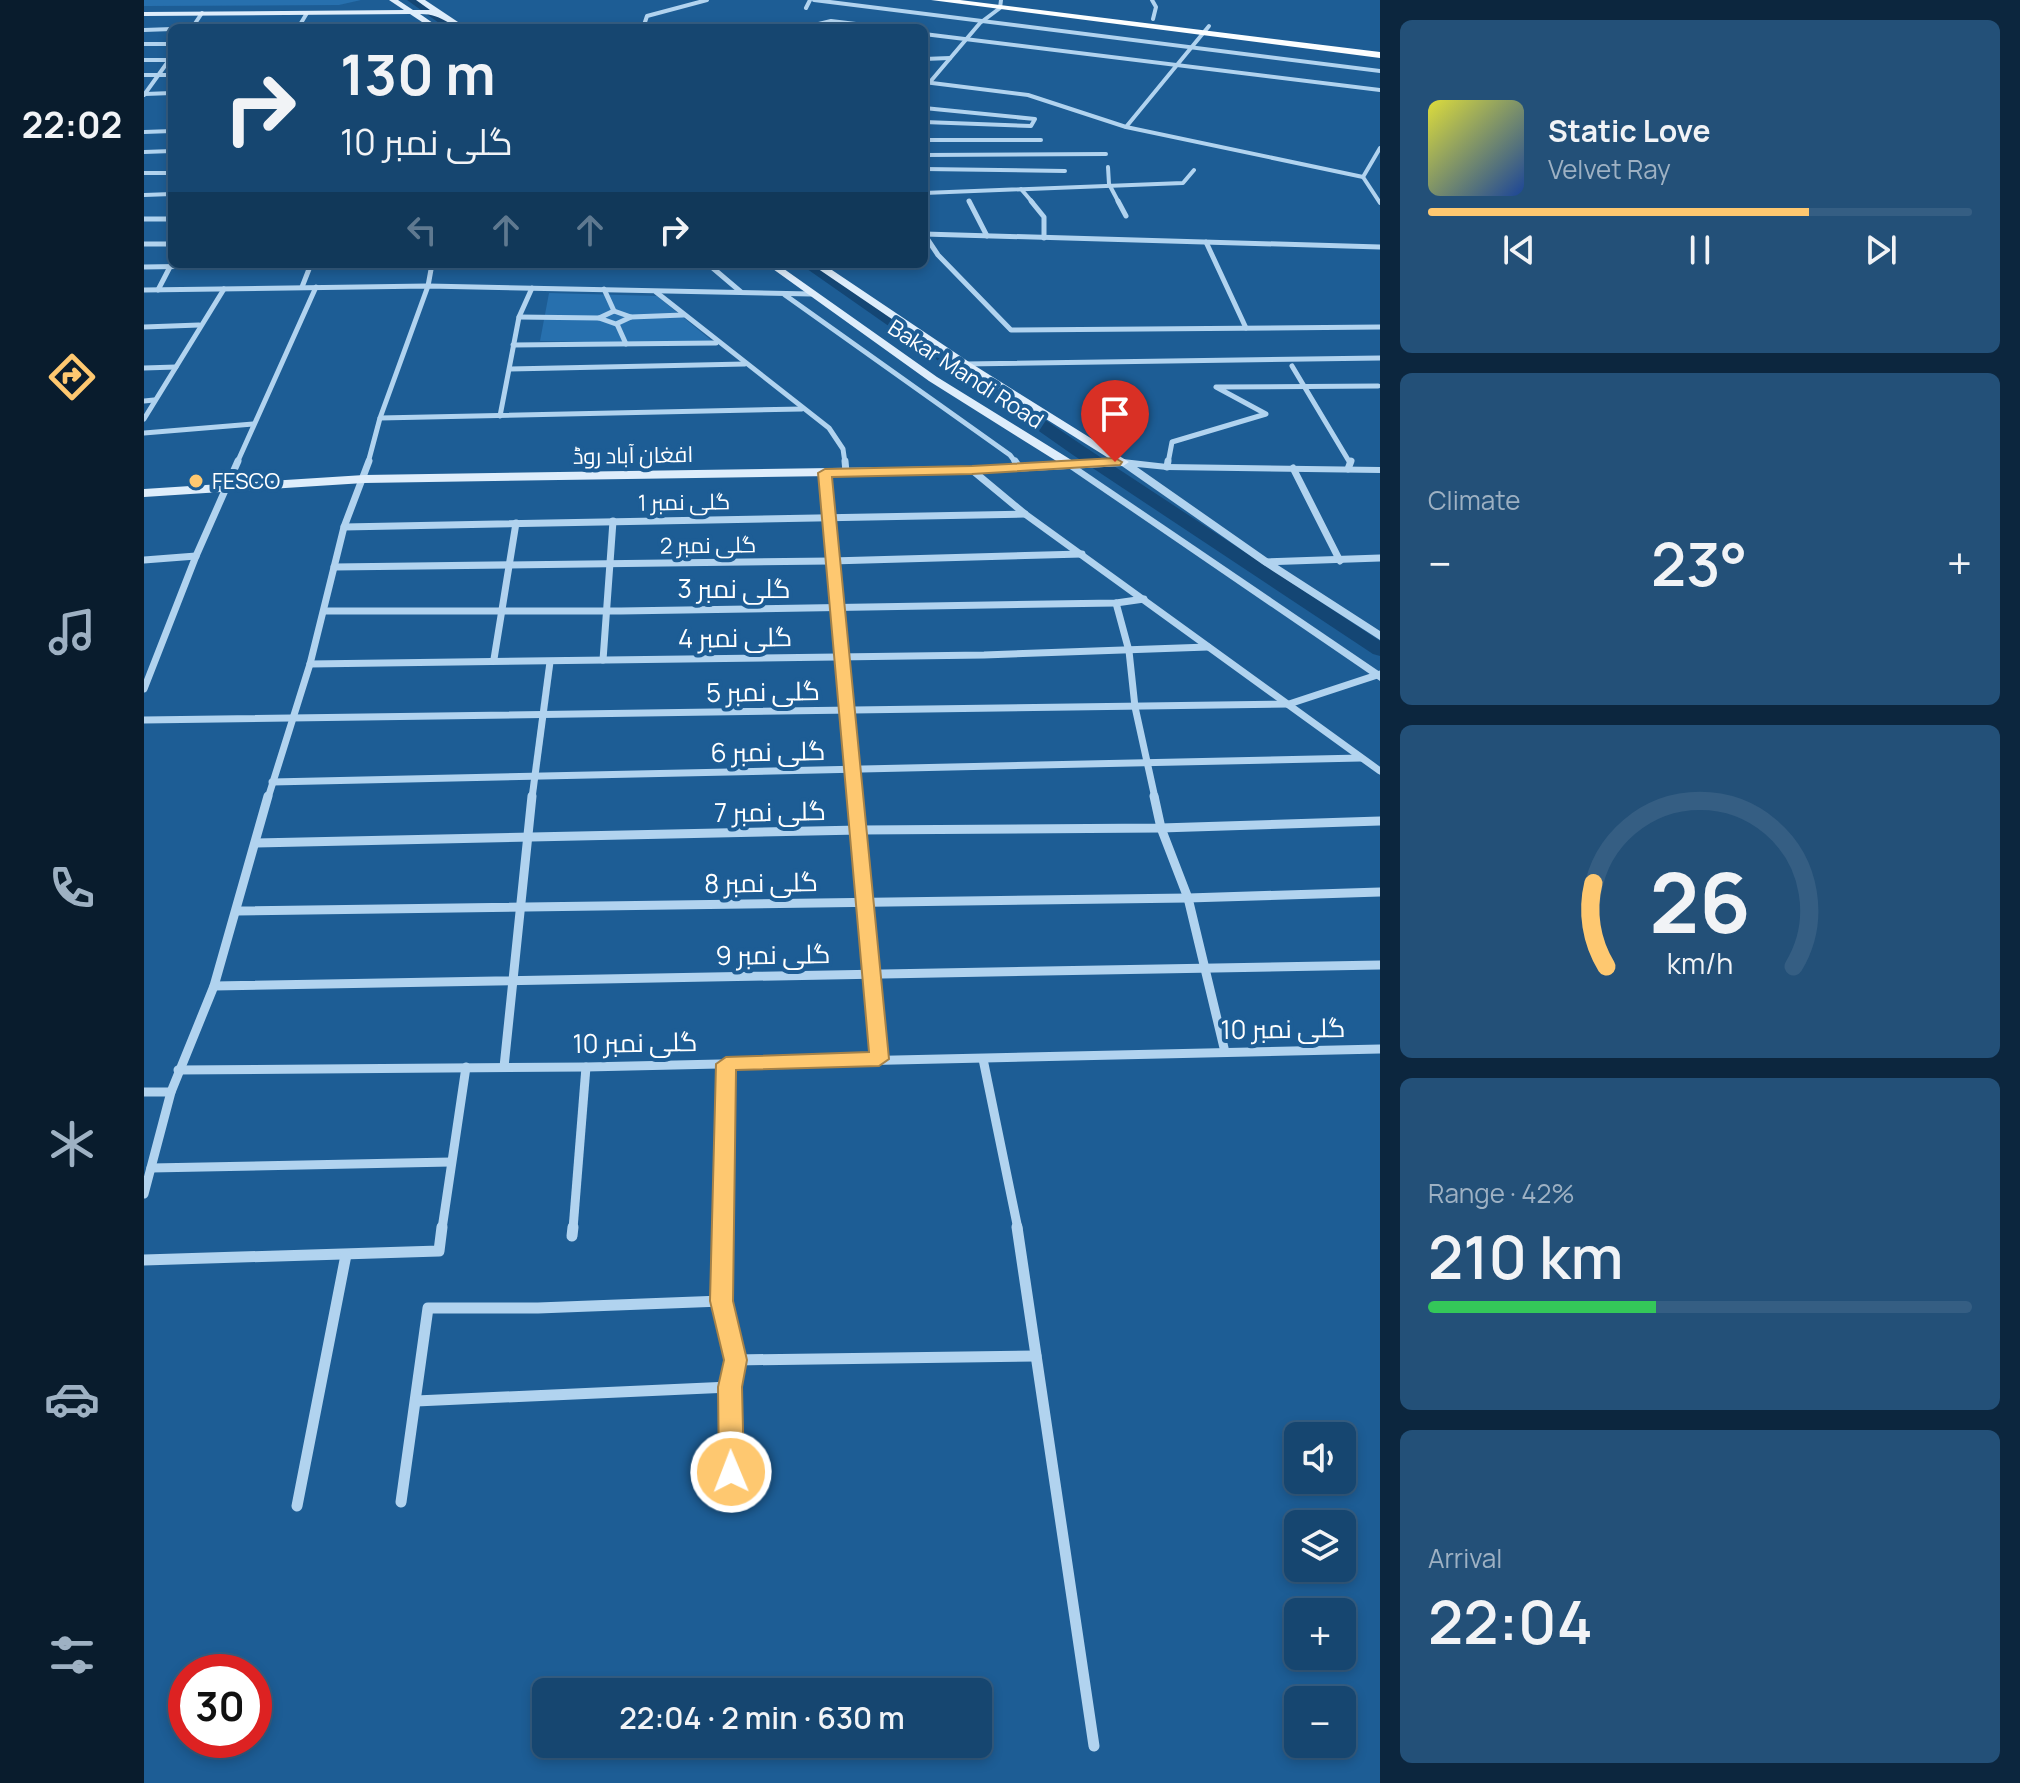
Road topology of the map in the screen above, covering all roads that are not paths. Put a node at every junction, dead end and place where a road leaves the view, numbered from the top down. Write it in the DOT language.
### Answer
graph roads {
  1 [pos="393,0"];
  2 [pos="420,0"];
  3 [pos="707,0"];
  4 [pos="812,0"];
  5 [pos="936,0"];
  6 [pos="1152,0"];
  7 [pos="1000,2"];
  8 [pos="362,5"];
  9 [pos="429,6"];
  10 [pos="403,7"];
  11 [pos="343,8"];
  12 [pos="806,8"];
  13 [pos="144,12"];
  14 [pos="412,12"];
  15 [pos="439,12"];
  16 [pos="202,13"];
  17 [pos="307,13"];
  18 [pos="1153,19"];
  19 [pos="980,23"];
  20 [pos="195,24"];
  21 [pos="300,24"];
  22 [pos="430,24"];
  23 [pos="457,24"];
  24 [pos="644,24"];
  25 [pos="807,24"];
  26 [pos="856,24"];
  27 [pos="168,29"];
  28 [pos="1207,29"];
  29 [pos="144,30"];
  30 [pos="928,35"];
  31 [pos="967,40"];
  32 [pos="144,44"];
  33 [pos="168,44"];
  34 [pos="1380,47"];
  35 [pos="1192,48"];
  36 [pos="1380,55"];
  37 [pos="168,58"];
  38 [pos="950,58"];
  39 [pos="928,59"];
  40 [pos="144,60"];
  41 [pos="168,62"];
  42 [pos="1178,65"];
  43 [pos="1380,71"];
  44 [pos="144,75"];
  45 [pos="158,75"];
  46 [pos="168,75"];
  47 [pos="928,81"];
  48 [pos="928,82"];
  49 [pos="1380,90"];
  50 [pos="168,93"];
  51 [pos="144,94"];
  52 [pos="928,108"];
  53 [pos="928,122"];
  54 [pos="1126,127"];
  55 [pos="168,131"];
  56 [pos="144,132"];
  57 [pos="928,140"];
  58 [pos="1041,140"];
  59 [pos="1380,148"];
  60 [pos="168,151"];
  61 [pos="144,152"];
  62 [pos="1106,154"];
  63 [pos="928,155"];
  64 [pos="1108,167"];
  65 [pos="928,169"];
  66 [pos="1194,170"];
  67 [pos="1065,171"];
  68 [pos="144,173"];
  69 [pos="168,173"];
  70 [pos="1363,177"];
  71 [pos="1109,184"];
  72 [pos="1369,186"];
  73 [pos="1380,187"];
  74 [pos="1021,189"];
  75 [pos="928,193"];
  76 [pos="168,194"];
  77 [pos="144,195"];
  78 [pos="969,201"];
  79 [pos="1380,203"];
  80 [pos="1126,216"];
  81 [pos="144,219"];
  82 [pos="168,219"];
  83 [pos="928,234"];
  84 [pos="987,236"];
  85 [pos="1044,238"];
  86 [pos="928,240"];
  87 [pos="1206,242"];
  88 [pos="144,244"];
  89 [pos="168,244"];
  90 [pos="1380,247"];
  91 [pos="168,265"];
  92 [pos="144,267"];
  93 [pos="169,268"];
  94 [pos="309,268"];
  95 [pos="431,268"];
  96 [pos="713,268"];
  97 [pos="776,268"];
  98 [pos="822,268"];
  99 [pos="428,286"];
  100 [pos="302,287"];
  101 [pos="316,287"];
  102 [pos="532,288"];
  103 [pos="224,289"];
  104 [pos="604,289"];
  105 [pos="144,290"];
  106 [pos="158,290"];
  107 [pos="656,292"];
  108 [pos="741,293"];
  109 [pos="783,294"];
  110 [pos="811,294"];
  111 [pos="614,311"];
  112 [pos="683,315"];
  113 [pos="519,317"];
  114 [pos="631,317"];
  115 [pos="599,318"];
  116 [pos="617,324"];
  117 [pos="199,325"];
  118 [pos="144,327"];
  119 [pos="1380,327"];
  120 [pos="1246,328"];
  121 [pos="717,343"];
  122 [pos="626,344"];
  123 [pos="513,345"];
  124 [pos="1380,358"];
  125 [pos="745,364"];
  126 [pos="965,364"];
  127 [pos="1292,366"];
  128 [pos="176,367"];
  129 [pos="144,368"];
  130 [pos="510,369"];
  131 [pos="1304,386"];
  132 [pos="1378,386"];
  133 [pos="154,400"];
  134 [pos="144,401"];
  135 [pos="802,409"];
  136 [pos="500,416"];
  137 [pos="380,418"];
  138 [pos="144,419"];
  139 [pos="253,424"];
  140 [pos="144,433"];
  141 [pos="1034,442"];
  142 [pos="1119,462"];
  143 [pos="1071,465"];
  144 [pos="1019,467"];
  145 [pos="1167,467"];
  146 [pos="1293,468"];
  147 [pos="1348,469"];
  148 [pos="972,470"];
  149 [pos="1379,471"];
  150 [pos="846,472"];
  151 [pos="825,473"];
  152 [pos="364,479"];
  153 [pos="227,487"];
  154 [pos="144,493"];
  155 [pos="1025,514"];
  156 [pos="827,518"];
  157 [pos="613,521"];
  158 [pos="516,523"];
  159 [pos="344,527"];
  160 [pos="1082,554"];
  161 [pos="196,556"];
  162 [pos="1380,558"];
  163 [pos="144,560"];
  164 [pos="831,561"];
  165 [pos="1340,561"];
  166 [pos="1266,562"];
  167 [pos="610,564"];
  168 [pos="511,566"];
  169 [pos="334,567"];
  170 [pos="1144,599"];
  171 [pos="1116,603"];
  172 [pos="608,609"];
  173 [pos="837,609"];
  174 [pos="324,611"];
  175 [pos="500,613"];
  176 [pos="1380,636"];
  177 [pos="1208,647"];
  178 [pos="1129,651"];
  179 [pos="841,657"];
  180 [pos="494,659"];
  181 [pos="603,660"];
  182 [pos="550,662"];
  183 [pos="310,664"];
  184 [pos="1380,675"];
  185 [pos="144,689"];
  186 [pos="1289,704"];
  187 [pos="1135,707"];
  188 [pos="848,711"];
  189 [pos="541,714"];
  190 [pos="292,717"];
  191 [pos="144,720"];
  192 [pos="1361,758"];
  193 [pos="1147,766"];
  194 [pos="851,770"];
  195 [pos="1380,771"];
  196 [pos="535,775"];
  197 [pos="272,782"];
  198 [pos="1380,821"];
  199 [pos="1161,828"];
  200 [pos="860,830"];
  201 [pos="529,838"];
  202 [pos="256,843"];
  203 [pos="1380,892"];
  204 [pos="1188,898"];
  205 [pos="865,902"];
  206 [pos="523,906"];
  207 [pos="237,911"];
  208 [pos="1380,965"];
  209 [pos="1208,970"];
  210 [pos="872,975"];
  211 [pos="514,979"];
  212 [pos="214,986"];
  213 [pos="1380,1049"];
  214 [pos="1225,1052"];
  215 [pos="879,1059"];
  216 [pos="983,1059"];
  217 [pos="726,1064"];
  218 [pos="466,1067"];
  219 [pos="504,1067"];
  220 [pos="586,1067"];
  221 [pos="178,1070"];
  222 [pos="144,1092"];
  223 [pos="171,1092"];
  224 [pos="451,1162"];
  225 [pos="151,1168"];
  226 [pos="144,1194"];
  227 [pos="572,1236"];
  228 [pos="346,1255"];
  229 [pos="144,1260"];
  230 [pos="722,1301"];
  231 [pos="1036,1356"];
  232 [pos="735,1360"];
  233 [pos="730,1387"];
  234 [pos="416,1401"];
  235 [pos="731,1472"];
  236 [pos="401,1502"];
  237 [pos="297,1506"];
  238 [pos="1094,1746"];
  1 -- 10 [label="main road"];
  2 -- 9 [label="main road"];
  3 -- 24 [label="street"];
  4 -- 12 [label="street"];
  4 -- 19 [label="street"];
  5 -- 7 [label="highway"];
  6 -- 18 [label="street"];
  7 -- 18 [label="highway"];
  7 -- 19 [label="street"];
  7 -- 28 [label="highway"];
  8 -- 11 [label="main road"];
  9 -- 10 [label="main road"];
  9 -- 15 [label="main road"];
  10 -- 11 [label="main road"];
  10 -- 14 [label="main road"];
  11 -- 13 [label="main road"];
  13 -- 16 [label="main road"];
  14 -- 15 [label="main road"];
  14 -- 17 [label="main road"];
  14 -- 22 [label="main road"];
  15 -- 23 [label="main road"];
  16 -- 17 [label="main road"];
  16 -- 20 [label="street"];
  17 -- 21 [label="street"];
  18 -- 28 [label="highway"];
  19 -- 31 [label="street"];
  19 -- 35 [label="street"];
  25 -- 26 [label="street"];
  27 -- 29 [label="street"];
  28 -- 34 [label="highway"];
  28 -- 35 [label="street"];
  28 -- 36 [label="highway"];
  30 -- 31 [label="street"];
  31 -- 38 [label="street"];
  31 -- 42 [label="street"];
  32 -- 33 [label="street"];
  35 -- 42 [label="street"];
  35 -- 43 [label="street"];
  37 -- 40 [label="street"];
  38 -- 39 [label="street"];
  38 -- 47 [label="street"];
  41 -- 45 [label="street"];
  42 -- 49 [label="street"];
  42 -- 54 [label="street"];
  44 -- 45 [label="street"];
  45 -- 46 [label="street"];
  45 -- 51 [label="street"];
  48 -- 54 [label="street"];
  50 -- 51 [label="street"];
  52 -- 53 [label="street"];
  54 -- 70 [label="street"];
  55 -- 56 [label="street"];
  57 -- 58 [label="street"];
  59 -- 70 [label="street"];
  60 -- 61 [label="street"];
  62 -- 63 [label="street"];
  64 -- 71 [label="street"];
  65 -- 67 [label="street"];
  66 -- 71 [label="street"];
  68 -- 69 [label="street"];
  70 -- 72 [label="street"];
  71 -- 74 [label="street"];
  71 -- 80 [label="street"];
  72 -- 73 [label="street"];
  72 -- 79 [label="street"];
  74 -- 75 [label="street"];
  74 -- 85 [label="street"];
  76 -- 77 [label="street"];
  78 -- 84 [label="street"];
  81 -- 82 [label="street"];
  83 -- 84 [label="street"];
  84 -- 85 [label="street"];
  85 -- 87 [label="street"];
  86 -- 120 [label="street"];
  87 -- 90 [label="street"];
  87 -- 120 [label="street"];
  88 -- 89 [label="street"];
  91 -- 92 [label="street"];
  93 -- 106 [label="street"];
  94 -- 100 [label="street"];
  95 -- 99 [label="street"];
  96 -- 108 [label="street"];
  97 -- 110 [label="main road, Bakar Mandi Road"];
  98 -- 126 [label="main road, Bakar Mandi Road"];
  99 -- 101 [label="street"];
  99 -- 102 [label="street"];
  99 -- 137 [label="street"];
  100 -- 101 [label="street"];
  100 -- 103 [label="street"];
  101 -- 139 [label="street"];
  102 -- 104 [label="street"];
  102 -- 113 [label="street"];
  103 -- 106 [label="street"];
  103 -- 117 [label="street"];
  104 -- 107 [label="street"];
  104 -- 111 [label="street"];
  105 -- 106 [label="street"];
  107 -- 108 [label="street"];
  107 -- 112 [label="street"];
  108 -- 109 [label="street"];
  109 -- 110 [label="street"];
  109 -- 144 [label="street"];
  110 -- 141 [label="main road, Bakar Mandi Road"];
  111 -- 114 [label="street"];
  111 -- 115 [label="street"];
  112 -- 114 [label="street"];
  112 -- 121 [label="street"];
  113 -- 115 [label="street"];
  113 -- 123 [label="street"];
  114 -- 116 [label="street"];
  115 -- 116 [label="street"];
  116 -- 122 [label="street"];
  117 -- 118 [label="street"];
  117 -- 128 [label="street"];
  119 -- 120 [label="street"];
  121 -- 122 [label="street"];
  121 -- 125 [label="street"];
  122 -- 123 [label="street"];
  123 -- 130 [label="street"];
  124 -- 126 [label="street"];
  125 -- 130 [label="street"];
  125 -- 135 [label="street"];
  126 -- 142 [label="main road, Bakar Mandi Road"];
  127 -- 131 [label="street"];
  128 -- 129 [label="street"];
  128 -- 133 [label="street"];
  130 -- 136 [label="street"];
  131 -- 132 [label="street"];
  131 -- 145 [label="street"];
  131 -- 147 [label="street"];
  133 -- 134 [label="street"];
  133 -- 138 [label="street"];
  135 -- 136 [label="street"];
  135 -- 150 [label="street"];
  136 -- 137 [label="street"];
  137 -- 152 [label="street"];
  139 -- 140 [label="street"];
  139 -- 153 [label="street"];
  141 -- 143 [label="main road, Bakar Mandi Road"];
  141 -- 144 [label="main road"];
  142 -- 143 [label="main road, افغان آباد روڈ"];
  142 -- 145 [label="street"];
  142 -- 166 [label="street, Bakar Mandi Road"];
  143 -- 144 [label="main road, افغان آباد روڈ"];
  143 -- 184 [label="street, Bakar Mandi Road"];
  144 -- 148 [label="main road, افغان آباد روڈ"];
  145 -- 146 [label="street"];
  146 -- 147 [label="street"];
  146 -- 165 [label="street"];
  147 -- 149 [label="street"];
  148 -- 150 [label="main road, افغان آباد روڈ"];
  148 -- 155 [label="street"];
  150 -- 151 [label="main road, افغان آباد روڈ"];
  151 -- 152 [label="main road, افغان آباد روڈ"];
  151 -- 156 [label="street"];
  152 -- 153 [label="main road, افغان آباد روڈ"];
  152 -- 159 [label="street"];
  153 -- 154 [label="main road, افغان آباد روڈ"];
  153 -- 161 [label="street"];
  155 -- 156 [label="street, گلی نمبر 1"];
  155 -- 160 [label="street"];
  156 -- 157 [label="street, گلی نمبر 1"];
  156 -- 164 [label="street"];
  157 -- 158 [label="street, گلی نمبر 1"];
  157 -- 167 [label="street"];
  158 -- 159 [label="street, گلی نمبر 1"];
  158 -- 168 [label="street"];
  159 -- 169 [label="street"];
  160 -- 164 [label="street, گلی نمبر 2"];
  160 -- 170 [label="street"];
  161 -- 163 [label="street"];
  161 -- 185 [label="street"];
  162 -- 165 [label="street"];
  164 -- 167 [label="street, گلی نمبر 2"];
  164 -- 173 [label="street"];
  165 -- 166 [label="street"];
  166 -- 176 [label="street, Bakar Mandi Road"];
  167 -- 168 [label="street, گلی نمبر 2"];
  167 -- 172 [label="street"];
  168 -- 169 [label="street, گلی نمبر 2"];
  168 -- 175 [label="street"];
  169 -- 174 [label="street"];
  170 -- 171 [label="street, گلی نمبر 3"];
  170 -- 177 [label="street"];
  171 -- 173 [label="street, گلی نمبر 3"];
  171 -- 178 [label="street"];
  172 -- 173 [label="street, گلی نمبر 3"];
  172 -- 175 [label="street, گلی نمبر 3"];
  172 -- 181 [label="street"];
  173 -- 179 [label="street"];
  174 -- 175 [label="street, گلی نمبر 3"];
  174 -- 183 [label="street"];
  175 -- 180 [label="street"];
  177 -- 178 [label="street, گلی نمبر 4"];
  177 -- 186 [label="street"];
  178 -- 179 [label="street, گلی نمبر 4"];
  178 -- 187 [label="street"];
  179 -- 181 [label="street, گلی نمبر 4"];
  179 -- 188 [label="street"];
  180 -- 182 [label="street, گلی نمبر 4"];
  180 -- 183 [label="street, گلی نمبر 4"];
  181 -- 182 [label="street, گلی نمبر 4"];
  182 -- 189 [label="street"];
  183 -- 190 [label="street"];
  184 -- 186 [label="street, گلی نمبر 5"];
  186 -- 187 [label="street, گلی نمبر 5"];
  186 -- 192 [label="street"];
  187 -- 188 [label="street, گلی نمبر 5"];
  187 -- 193 [label="street"];
  188 -- 189 [label="street, گلی نمبر 5"];
  188 -- 194 [label="street"];
  189 -- 190 [label="street, گلی نمبر 5"];
  189 -- 196 [label="street"];
  190 -- 191 [label="street, گلی نمبر 5"];
  190 -- 197 [label="street"];
  192 -- 193 [label="street, گلی نمبر 6"];
  192 -- 195 [label="street"];
  193 -- 194 [label="street, گلی نمبر 6"];
  193 -- 199 [label="street"];
  194 -- 196 [label="street, گلی نمبر 6"];
  194 -- 200 [label="street"];
  196 -- 197 [label="street, گلی نمبر 6"];
  196 -- 201 [label="street"];
  197 -- 202 [label="street"];
  198 -- 199 [label="street, گلی نمبر 7"];
  199 -- 200 [label="street, گلی نمبر 7"];
  199 -- 204 [label="street"];
  200 -- 201 [label="street, گلی نمبر 7"];
  200 -- 205 [label="street"];
  201 -- 202 [label="street, گلی نمبر 7"];
  201 -- 206 [label="street"];
  202 -- 207 [label="street"];
  203 -- 204 [label="street, گلی نمبر 8"];
  204 -- 205 [label="street, گلی نمبر 8"];
  204 -- 209 [label="street"];
  205 -- 206 [label="street, گلی نمبر 8"];
  205 -- 210 [label="street"];
  206 -- 207 [label="street, گلی نمبر 8"];
  206 -- 211 [label="street"];
  207 -- 212 [label="street"];
  208 -- 209 [label="street, گلی نمبر 9"];
  209 -- 210 [label="street, گلی نمبر 9"];
  209 -- 214 [label="street"];
  210 -- 211 [label="street, گلی نمبر 9"];
  210 -- 215 [label="street"];
  211 -- 212 [label="street, گلی نمبر 9"];
  211 -- 219 [label="street"];
  212 -- 221 [label="street"];
  213 -- 214 [label="street, گلی نمبر 10"];
  214 -- 216 [label="street, گلی نمبر 10"];
  215 -- 216 [label="street, گلی نمبر 10"];
  215 -- 217 [label="street, گلی نمبر 10"];
  216 -- 231 [label="street"];
  217 -- 220 [label="street, گلی نمبر 10"];
  217 -- 230 [label="street"];
  218 -- 219 [label="street, گلی نمبر 10"];
  218 -- 221 [label="street, گلی نمبر 10"];
  218 -- 224 [label="street"];
  219 -- 220 [label="street, گلی نمبر 10"];
  220 -- 227 [label="street"];
  221 -- 223 [label="street"];
  222 -- 223 [label="street"];
  223 -- 225 [label="street"];
  224 -- 225 [label="street"];
  224 -- 228 [label="street"];
  225 -- 226 [label="street"];
  228 -- 229 [label="street"];
  228 -- 237 [label="street"];
  230 -- 232 [label="street"];
  230 -- 234 [label="street"];
  231 -- 232 [label="street"];
  231 -- 238 [label="street"];
  232 -- 233 [label="street"];
  233 -- 234 [label="street"];
  233 -- 235 [label="street"];
  234 -- 236 [label="street"];
}
